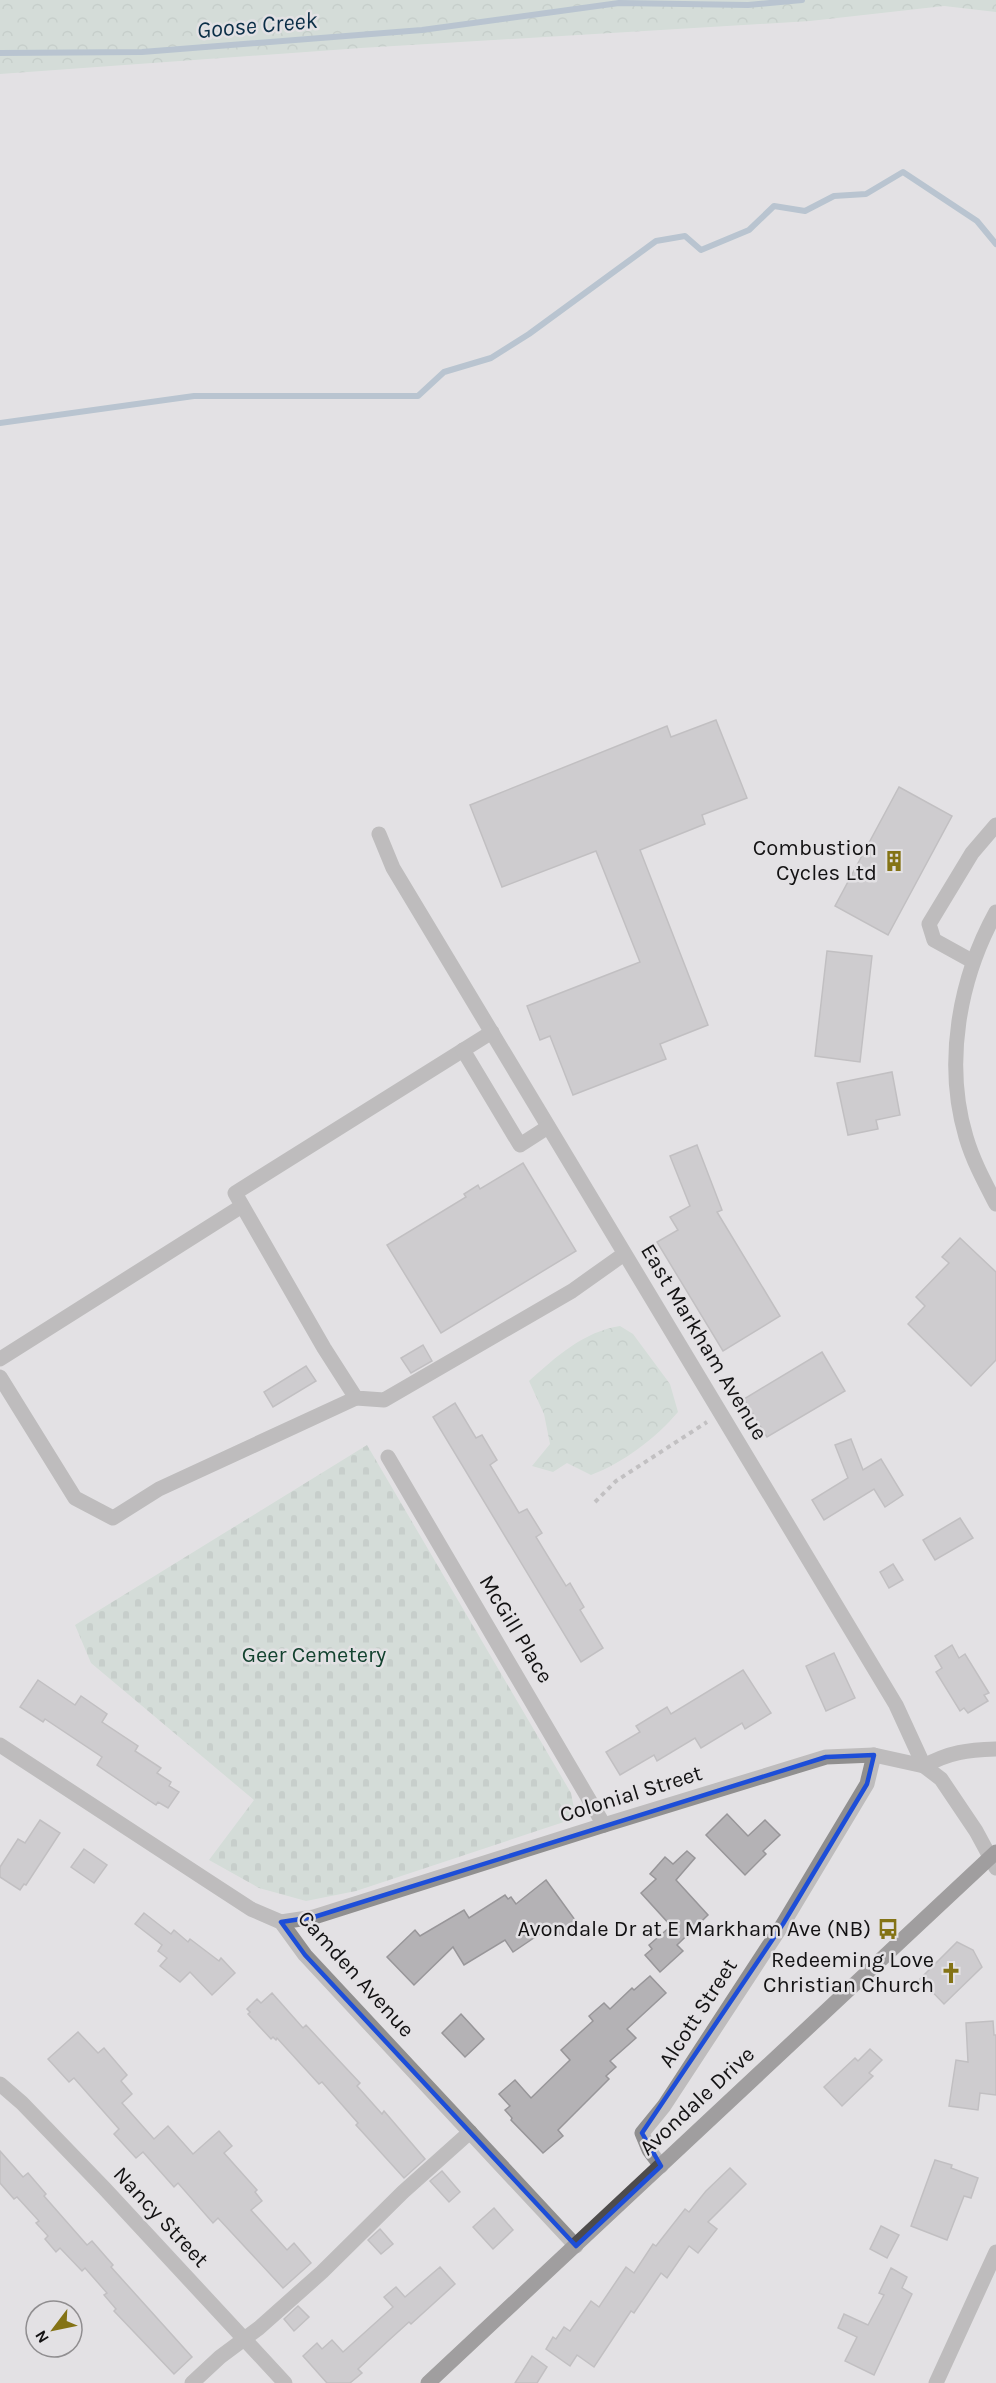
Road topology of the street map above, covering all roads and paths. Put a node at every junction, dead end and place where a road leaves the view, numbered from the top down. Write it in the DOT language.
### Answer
graph roads {
  1 [pos="996,825"];
  2 [pos="379,834"];
  3 [pos="995,917"];
  4 [pos="972,961"];
  5 [pos="492,1032"];
  6 [pos="463,1050"];
  7 [pos="548,1127"];
  8 [pos="996,1204"];
  9 [pos="242,1206"];
  10 [pos="624,1254"];
  11 [pos="0,1359"];
  12 [pos="0,1377"];
  13 [pos="356,1398"];
  14 [pos="720,1413"];
  15 [pos="388,1457"];
  16 [pos="595,1502"];
  17 [pos="0,1745"];
  18 [pos="996,1749"];
  19 [pos="874,1755"];
  20 [pos="924,1766"];
  21 [pos="604,1825"];
  22 [pos="994,1859"];
  23 [pos="281,1922"];
  24 [pos="0,2084"];
  25 [pos="470,2132"];
  26 [pos="661,2166"];
  27 [pos="576,2246"];
  28 [pos="996,2252"];
  29 [pos="990,2275"];
  30 [pos="243,2339"];
  31 [pos="192,2383"];
  32 [pos="285,2383"];
  33 [pos="428,2383"];
  34 [pos="936,2383"];
  1 -- 4 [label="street"];
  2 -- 5 [label="street, East Markham Avenue"];
  3 -- 4 [label="street"];
  4 -- 8 [label="street"];
  5 -- 6 [label="street"];
  5 -- 7 [label="street, East Markham Avenue"];
  6 -- 7 [label="street"];
  6 -- 9 [label="street"];
  7 -- 10 [label="street, East Markham Avenue"];
  9 -- 11 [label="street"];
  9 -- 13 [label="street"];
  10 -- 13 [label="street"];
  10 -- 14 [label="street, East Markham Avenue"];
  12 -- 13 [label="street"];
  14 -- 16 [label="path"];
  14 -- 20 [label="street, East Markham Avenue"];
  15 -- 21 [label="street, McGill Place"];
  17 -- 23 [label="street, Camden Avenue"];
  18 -- 20 [label="street"];
  19 -- 20 [label="street, Colonial Street"];
  19 -- 21 [label="street, Colonial Street"];
  19 -- 26 [label="street, Alcott Street"];
  20 -- 22 [label="street, East Markham Avenue"];
  21 -- 23 [label="street, Colonial Street"];
  22 -- 26 [label="main road, Avondale Drive"];
  23 -- 25 [label="street, Camden Avenue"];
  24 -- 30 [label="street, Nancy Street"];
  25 -- 27 [label="street, Camden Avenue"];
  25 -- 30 [label="street"];
  26 -- 27 [label="main road, Avondale Drive"];
  27 -- 33 [label="main road, Avondale Drive"];
  28 -- 29 [label="street"];
  29 -- 34 [label="street"];
  30 -- 31 [label="street"];
  30 -- 32 [label="street, Nancy Street"];
}
